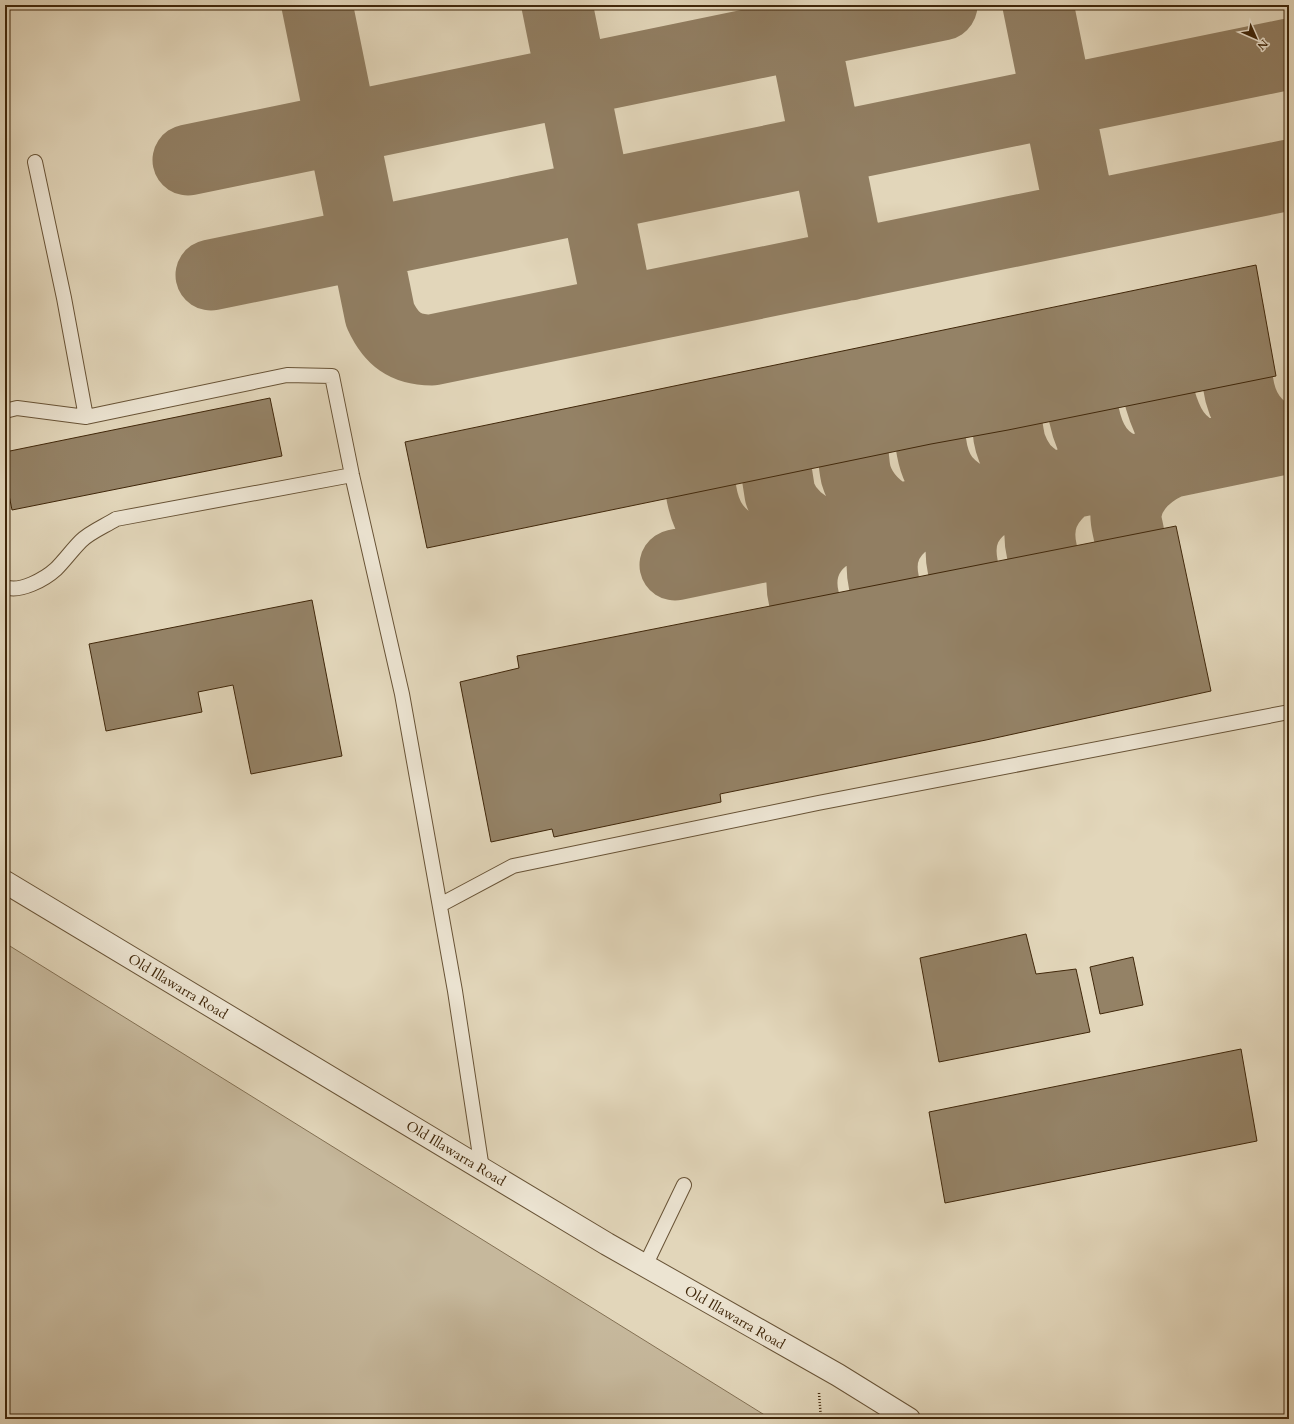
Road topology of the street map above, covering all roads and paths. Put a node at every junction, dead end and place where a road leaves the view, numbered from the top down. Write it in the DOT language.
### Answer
graph roads {
  1 [pos="36,162"];
  2 [pos="5,411"];
  3 [pos="86,417"];
  4 [pos="352,475"];
  5 [pos="5,587"];
  6 [pos="1289,712"];
  7 [pos="5,882"];
  8 [pos="440,905"];
  9 [pos="482,1169"];
  10 [pos="684,1185"];
  11 [pos="645,1266"];
  12 [pos="909,1419"];
  1 -- 3 [label="lane"];
  2 -- 3 [label="lane"];
  3 -- 4 [label="lane"];
  4 -- 5 [label="lane"];
  4 -- 8 [label="lane"];
  6 -- 8 [label="lane"];
  7 -- 9 [label="street, Old Illawarra Road"];
  8 -- 9 [label="lane"];
  9 -- 11 [label="street, Old Illawarra Road"];
  10 -- 11 [label="lane"];
  11 -- 12 [label="street, Old Illawarra Road"];
}
